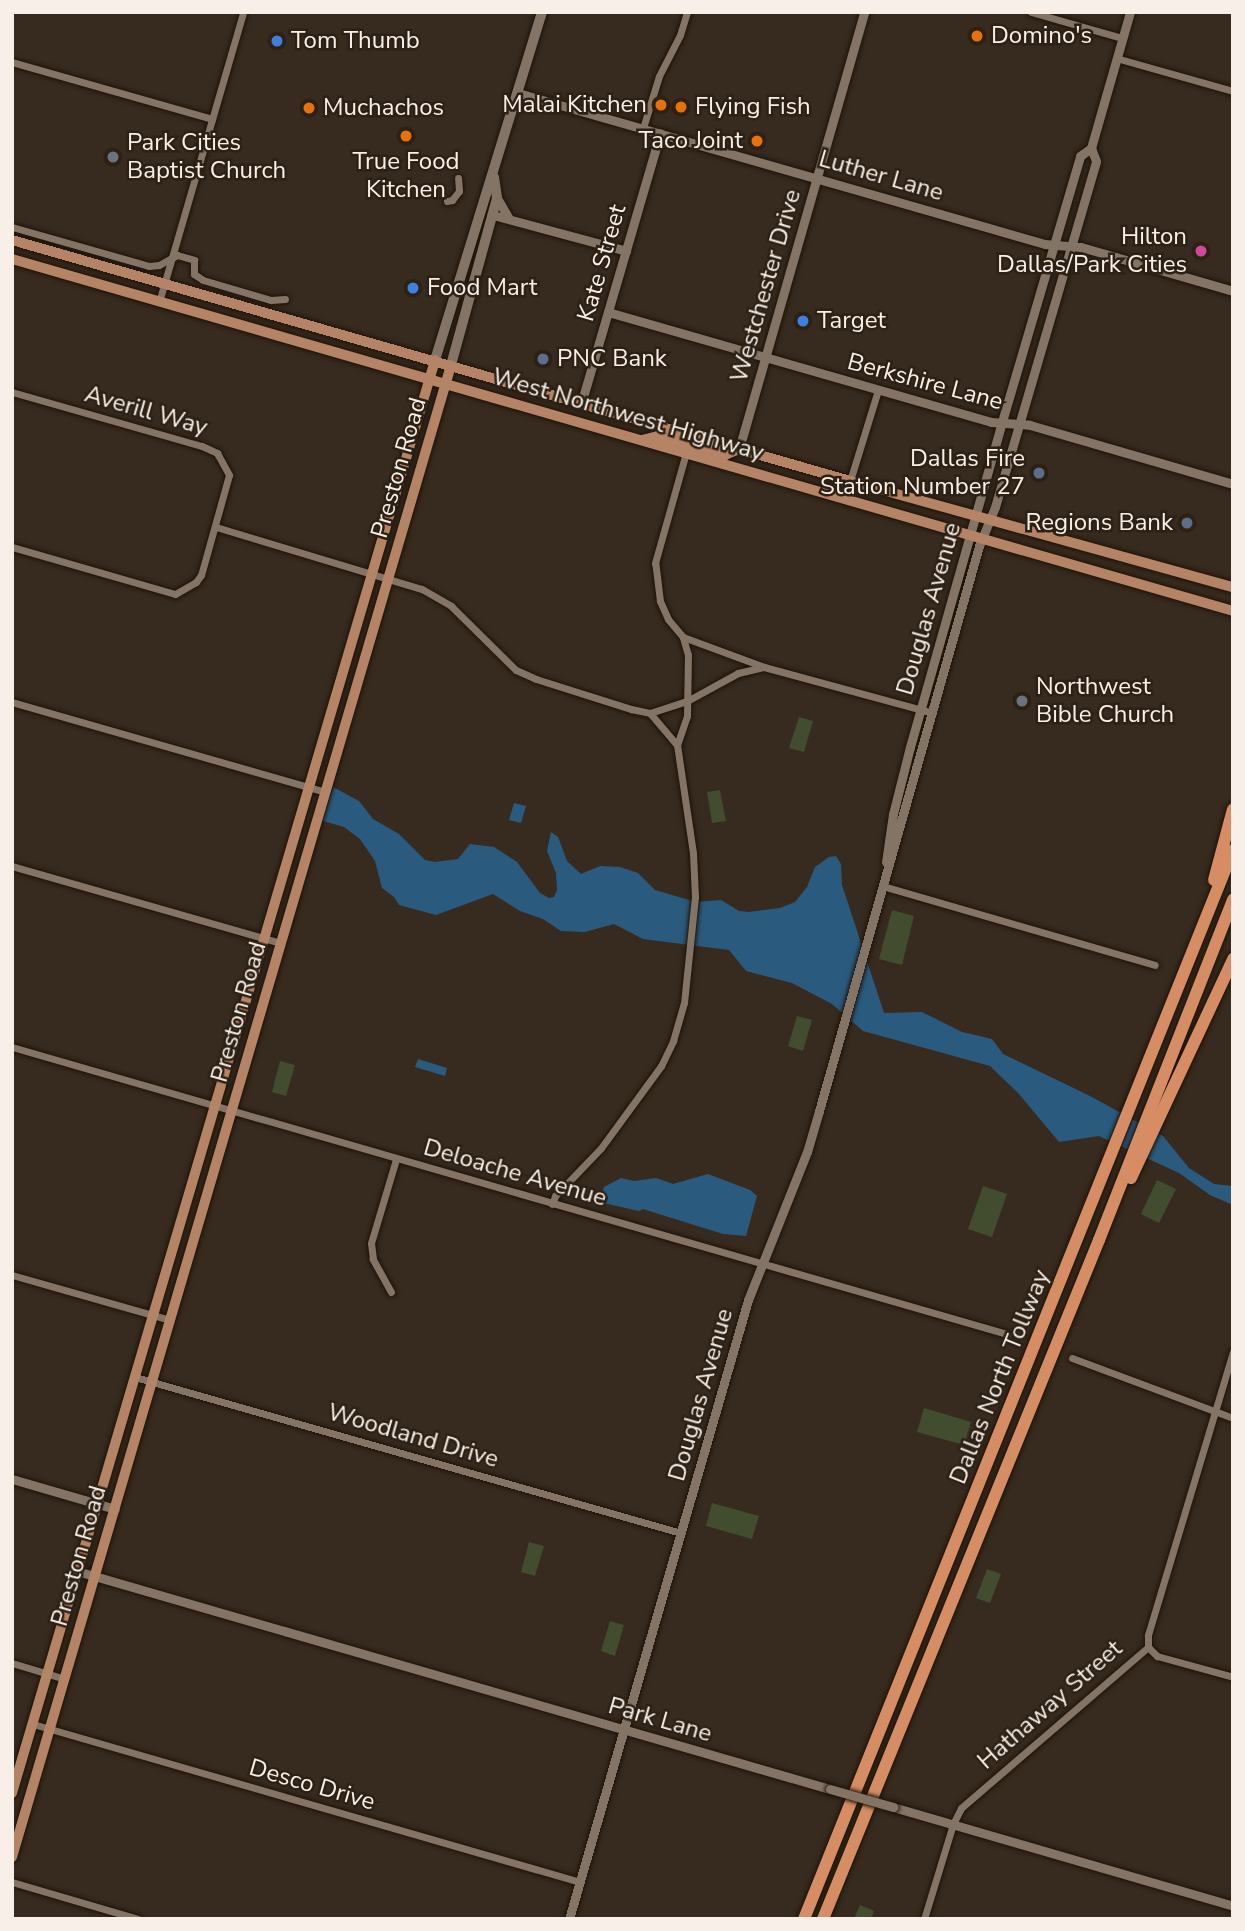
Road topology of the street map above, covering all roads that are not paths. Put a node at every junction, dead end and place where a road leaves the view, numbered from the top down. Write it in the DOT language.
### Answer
graph roads {
  1 [pos="243,12"];
  2 [pos="542,12"];
  3 [pos="687,12"];
  4 [pos="864,12"];
  5 [pos="1031,12"];
  6 [pos="1130,12"];
  7 [pos="1122,38"];
  8 [pos="1116,58"];
  9 [pos="12,62"];
  10 [pos="1233,91"];
  11 [pos="518,93"];
  12 [pos="212,119"];
  13 [pos="643,128"];
  14 [pos="660,133"];
  15 [pos="1091,148"];
  16 [pos="494,177"];
  17 [pos="458,178"];
  18 [pos="817,178"];
  19 [pos="486,187"];
  20 [pos="497,198"];
  21 [pos="447,201"];
  22 [pos="480,211"];
  23 [pos="493,215"];
  24 [pos="509,219"];
  25 [pos="12,227"];
  26 [pos="15,240"];
  27 [pos="1054,245"];
  28 [pos="1072,247"];
  29 [pos="626,251"];
  30 [pos="173,256"];
  31 [pos="12,259"];
  32 [pos="165,283"];
  33 [pos="1233,291"];
  34 [pos="285,299"];
  35 [pos="159,302"];
  36 [pos="608,312"];
  37 [pos="1027,337"];
  38 [pos="1043,342"];
  39 [pos="1021,358"];
  40 [pos="766,359"];
  41 [pos="435,360"];
  42 [pos="1037,363"];
  43 [pos="451,365"];
  44 [pos="429,380"];
  45 [pos="445,384"];
  46 [pos="878,390"];
  47 [pos="12,392"];
  48 [pos="581,404"];
  49 [pos="1019,422"];
  50 [pos="1001,425"];
  51 [pos="639,440"];
  52 [pos="739,449"];
  53 [pos="686,453"];
  54 [pos="850,481"];
  55 [pos="1233,484"];
  56 [pos="975,516"];
  57 [pos="989,520"];
  58 [pos="216,527"];
  59 [pos="1026,530"];
  60 [pos="976,536"];
  61 [pos="12,547"];
  62 [pos="1020,548"];
  63 [pos="372,572"];
  64 [pos="389,577"];
  65 [pos="1233,587"];
  66 [pos="1233,611"];
  67 [pos="683,637"];
  68 [pos="764,667"];
  69 [pos="687,701"];
  70 [pos="12,702"];
  71 [pos="921,710"];
  72 [pos="650,713"];
  73 [pos="933,713"];
  74 [pos="677,745"];
  75 [pos="308,787"];
  76 [pos="900,788"];
  77 [pos="912,791"];
  78 [pos="325,792"];
  79 [pos="1233,809"];
  80 [pos="1233,850"];
  81 [pos="12,866"];
  82 [pos="883,886"];
  83 [pos="1233,899"];
  84 [pos="1203,922"];
  85 [pos="265,938"];
  86 [pos="281,943"];
  87 [pos="1233,959"];
  88 [pos="1155,965"];
  89 [pos="12,1047"];
  90 [pos="215,1106"];
  91 [pos="232,1111"];
  92 [pos="396,1159"];
  93 [pos="552,1204"];
  94 [pos="1099,1240"];
  95 [pos="761,1263"];
  96 [pos="12,1275"];
  97 [pos="391,1292"];
  98 [pos="153,1315"];
  99 [pos="170,1320"];
  100 [pos="1007,1334"];
  101 [pos="1233,1352"];
  102 [pos="1072,1358"];
  103 [pos="135,1377"];
  104 [pos="152,1382"];
  105 [pos="1215,1411"];
  106 [pos="1233,1418"];
  107 [pos="12,1479"];
  108 [pos="97,1504"];
  109 [pos="115,1509"];
  110 [pos="681,1533"];
  111 [pos="77,1571"];
  112 [pos="97,1577"];
  113 [pos="1148,1647"];
  114 [pos="12,1663"];
  115 [pos="47,1674"];
  116 [pos="1233,1678"];
  117 [pos="65,1679"];
  118 [pos="33,1724"];
  119 [pos="50,1729"];
  120 [pos="624,1730"];
  121 [pos="12,1793"];
  122 [pos="953,1825"];
  123 [pos="13,1852"];
  124 [pos="12,1882"];
  125 [pos="580,1882"];
  126 [pos="1233,1906"];
  127 [pos="138,1919"];
  128 [pos="569,1919"];
  129 [pos="804,1919"];
  130 [pos="823,1919"];
  131 [pos="924,1919"];
  1 -- 12 [label="street"];
  2 -- 11 [label="main road, Preston Road"];
  3 -- 13 [label="street"];
  4 -- 18 [label="street, Westchester Drive"];
  5 -- 7 [label="street"];
  6 -- 7 [label="street, Douglas Avenue"];
  7 -- 8 [label="street, Douglas Avenue"];
  8 -- 10 [label="street"];
  8 -- 15 [label="street, Douglas Avenue"];
  9 -- 12 [label="street"];
  11 -- 13 [label="street, Luther Lane"];
  11 -- 16 [label="main road, Preston Road"];
  12 -- 30 [label="street"];
  13 -- 14 [label="street, Luther Lane"];
  14 -- 18 [label="street, Luther Lane"];
  14 -- 29 [label="street, Kate Street"];
  15 -- 27 [label="street, Douglas Avenue"];
  15 -- 28 [label="street, Douglas Avenue"];
  16 -- 19 [label="main road, Preston Road"];
  16 -- 20 [label="main road, Preston Road"];
  17 -- 21 [label="street"];
  18 -- 27 [label="street, Luther Lane"];
  18 -- 40 [label="street, Westchester Drive"];
  19 -- 20 [label="main road"];
  19 -- 22 [label="main road, Preston Road"];
  20 -- 23 [label="main road, Preston Road"];
  20 -- 24 [label="street"];
  22 -- 23 [label="main road"];
  22 -- 41 [label="main road, Preston Road"];
  23 -- 24 [label="street"];
  23 -- 43 [label="main road, Preston Road"];
  24 -- 29 [label="street"];
  25 -- 30 [label="street"];
  26 -- 31 [label="street"];
  26 -- 32 [label="main road, West Northwest Highway"];
  27 -- 28 [label="street, Luther Lane"];
  27 -- 37 [label="street, Douglas Avenue"];
  28 -- 33 [label="street, Luther Lane"];
  28 -- 38 [label="street, Douglas Avenue"];
  29 -- 36 [label="street, Kate Street"];
  30 -- 32 [label="street"];
  30 -- 34 [label="street"];
  31 -- 35 [label="main road, West Northwest Highway"];
  32 -- 35 [label="street"];
  32 -- 41 [label="main road, West Northwest Highway"];
  35 -- 44 [label="main road, West Northwest Highway"];
  36 -- 40 [label="street, Berkshire Lane"];
  36 -- 48 [label="street, Kate Street"];
  37 -- 38 [label="street"];
  37 -- 39 [label="street, Douglas Avenue"];
  38 -- 42 [label="street, Douglas Avenue"];
  39 -- 42 [label="street"];
  39 -- 50 [label="street, Douglas Avenue"];
  40 -- 46 [label="street, Berkshire Lane"];
  40 -- 52 [label="street, Westchester Drive"];
  41 -- 43 [label="main road, West Northwest Highway"];
  41 -- 44 [label="main road, Preston Road"];
  42 -- 49 [label="street, Douglas Avenue"];
  43 -- 45 [label="main road, Preston Road"];
  43 -- 48 [label="main road, West Northwest Highway"];
  44 -- 45 [label="main road, West Northwest Highway"];
  44 -- 63 [label="main road, Preston Road"];
  45 -- 51 [label="main road, West Northwest Highway"];
  45 -- 64 [label="main road, Preston Road"];
  46 -- 50 [label="street, Berkshire Lane"];
  46 -- 54 [label="street"];
  47 -- 58 [label="street, Averill Way"];
  48 -- 52 [label="main road, West Northwest Highway"];
  49 -- 50 [label="street, Berkshire Lane"];
  49 -- 55 [label="street, Berkshire Lane"];
  49 -- 57 [label="street, Douglas Avenue"];
  50 -- 56 [label="street, Douglas Avenue"];
  51 -- 52 [label="main road"];
  51 -- 53 [label="main road, West Northwest Highway"];
  52 -- 54 [label="main road, West Northwest Highway"];
  53 -- 60 [label="main road, West Northwest Highway"];
  53 -- 67 [label="street"];
  54 -- 56 [label="main road, West Northwest Highway"];
  56 -- 57 [label="main road, West Northwest Highway"];
  56 -- 60 [label="street, Douglas Avenue"];
  57 -- 59 [label="main road, West Northwest Highway"];
  57 -- 60 [label="street, Douglas Avenue"];
  58 -- 61 [label="street, Averill Way"];
  58 -- 63 [label="street"];
  59 -- 62 [label="main road"];
  59 -- 65 [label="main road, West Northwest Highway"];
  60 -- 62 [label="main road, West Northwest Highway"];
  60 -- 71 [label="street, Douglas Avenue"];
  60 -- 73 [label="street, Douglas Avenue"];
  62 -- 66 [label="main road, West Northwest Highway"];
  63 -- 64 [label="street"];
  63 -- 75 [label="main road, Preston Road"];
  64 -- 72 [label="street"];
  64 -- 78 [label="main road, Preston Road"];
  67 -- 68 [label="street"];
  67 -- 69 [label="street"];
  68 -- 69 [label="street"];
  68 -- 71 [label="street"];
  69 -- 72 [label="street"];
  69 -- 74 [label="street"];
  70 -- 75 [label="street"];
  71 -- 73 [label="street"];
  71 -- 76 [label="street, Douglas Avenue"];
  72 -- 74 [label="street"];
  73 -- 77 [label="street, Douglas Avenue"];
  74 -- 93 [label="street"];
  75 -- 78 [label="street"];
  75 -- 85 [label="main road, Preston Road"];
  76 -- 77 [label="street"];
  76 -- 82 [label="street, Douglas Avenue"];
  77 -- 82 [label="street, Douglas Avenue"];
  78 -- 86 [label="main road, Preston Road"];
  79 -- 84 [label="highway"];
  80 -- 84 [label="highway, Dallas North Tollway"];
  81 -- 85 [label="street"];
  82 -- 88 [label="street"];
  82 -- 95 [label="street, Douglas Avenue"];
  83 -- 94 [label="highway, Dallas North Tollway"];
  84 -- 129 [label="highway, Dallas North Tollway"];
  85 -- 86 [label="street"];
  85 -- 90 [label="main road, Preston Road"];
  86 -- 91 [label="main road, Preston Road"];
  87 -- 94 [label="highway"];
  89 -- 90 [label="street, Deloache Avenue"];
  90 -- 91 [label="street, Deloache Avenue"];
  90 -- 98 [label="main road, Preston Road"];
  91 -- 92 [label="street, Deloache Avenue"];
  91 -- 99 [label="main road, Preston Road"];
  92 -- 93 [label="street, Deloache Avenue"];
  92 -- 97 [label="street"];
  93 -- 95 [label="street, Deloache Avenue"];
  94 -- 130 [label="highway, Dallas North Tollway"];
  95 -- 100 [label="street, Deloache Avenue"];
  95 -- 110 [label="street, Douglas Avenue"];
  96 -- 98 [label="street"];
  98 -- 99 [label="street"];
  98 -- 103 [label="main road, Preston Road"];
  99 -- 104 [label="main road, Preston Road"];
  101 -- 105 [label="street, Hathaway Street"];
  102 -- 105 [label="street"];
  103 -- 104 [label="street, Woodland Drive"];
  103 -- 108 [label="main road, Preston Road"];
  104 -- 109 [label="main road, Preston Road"];
  104 -- 110 [label="street, Woodland Drive"];
  105 -- 106 [label="street"];
  105 -- 113 [label="street, Hathaway Street"];
  107 -- 108 [label="street"];
  108 -- 109 [label="street"];
  108 -- 111 [label="main road, Preston Road"];
  109 -- 112 [label="main road, Preston Road"];
  110 -- 120 [label="street, Douglas Avenue"];
  111 -- 112 [label="street, Park Lane"];
  111 -- 115 [label="main road, Preston Road"];
  112 -- 117 [label="main road, Preston Road"];
  112 -- 120 [label="street, Park Lane"];
  113 -- 116 [label="street"];
  113 -- 122 [label="street, Hathaway Street"];
  114 -- 115 [label="street"];
  115 -- 117 [label="street"];
  115 -- 118 [label="main road, Preston Road"];
  117 -- 119 [label="main road, Preston Road"];
  118 -- 119 [label="street, Desco Drive"];
  118 -- 121 [label="main road, Preston Road"];
  119 -- 123 [label="main road, Preston Road"];
  119 -- 125 [label="street, Desco Drive"];
  120 -- 122 [label="street, Park Lane, bridge"];
  120 -- 125 [label="street, Douglas Avenue"];
  122 -- 126 [label="street, Park Lane"];
  122 -- 131 [label="street, Hathaway Street"];
  124 -- 127 [label="street"];
  125 -- 128 [label="street, Douglas Avenue"];
}
